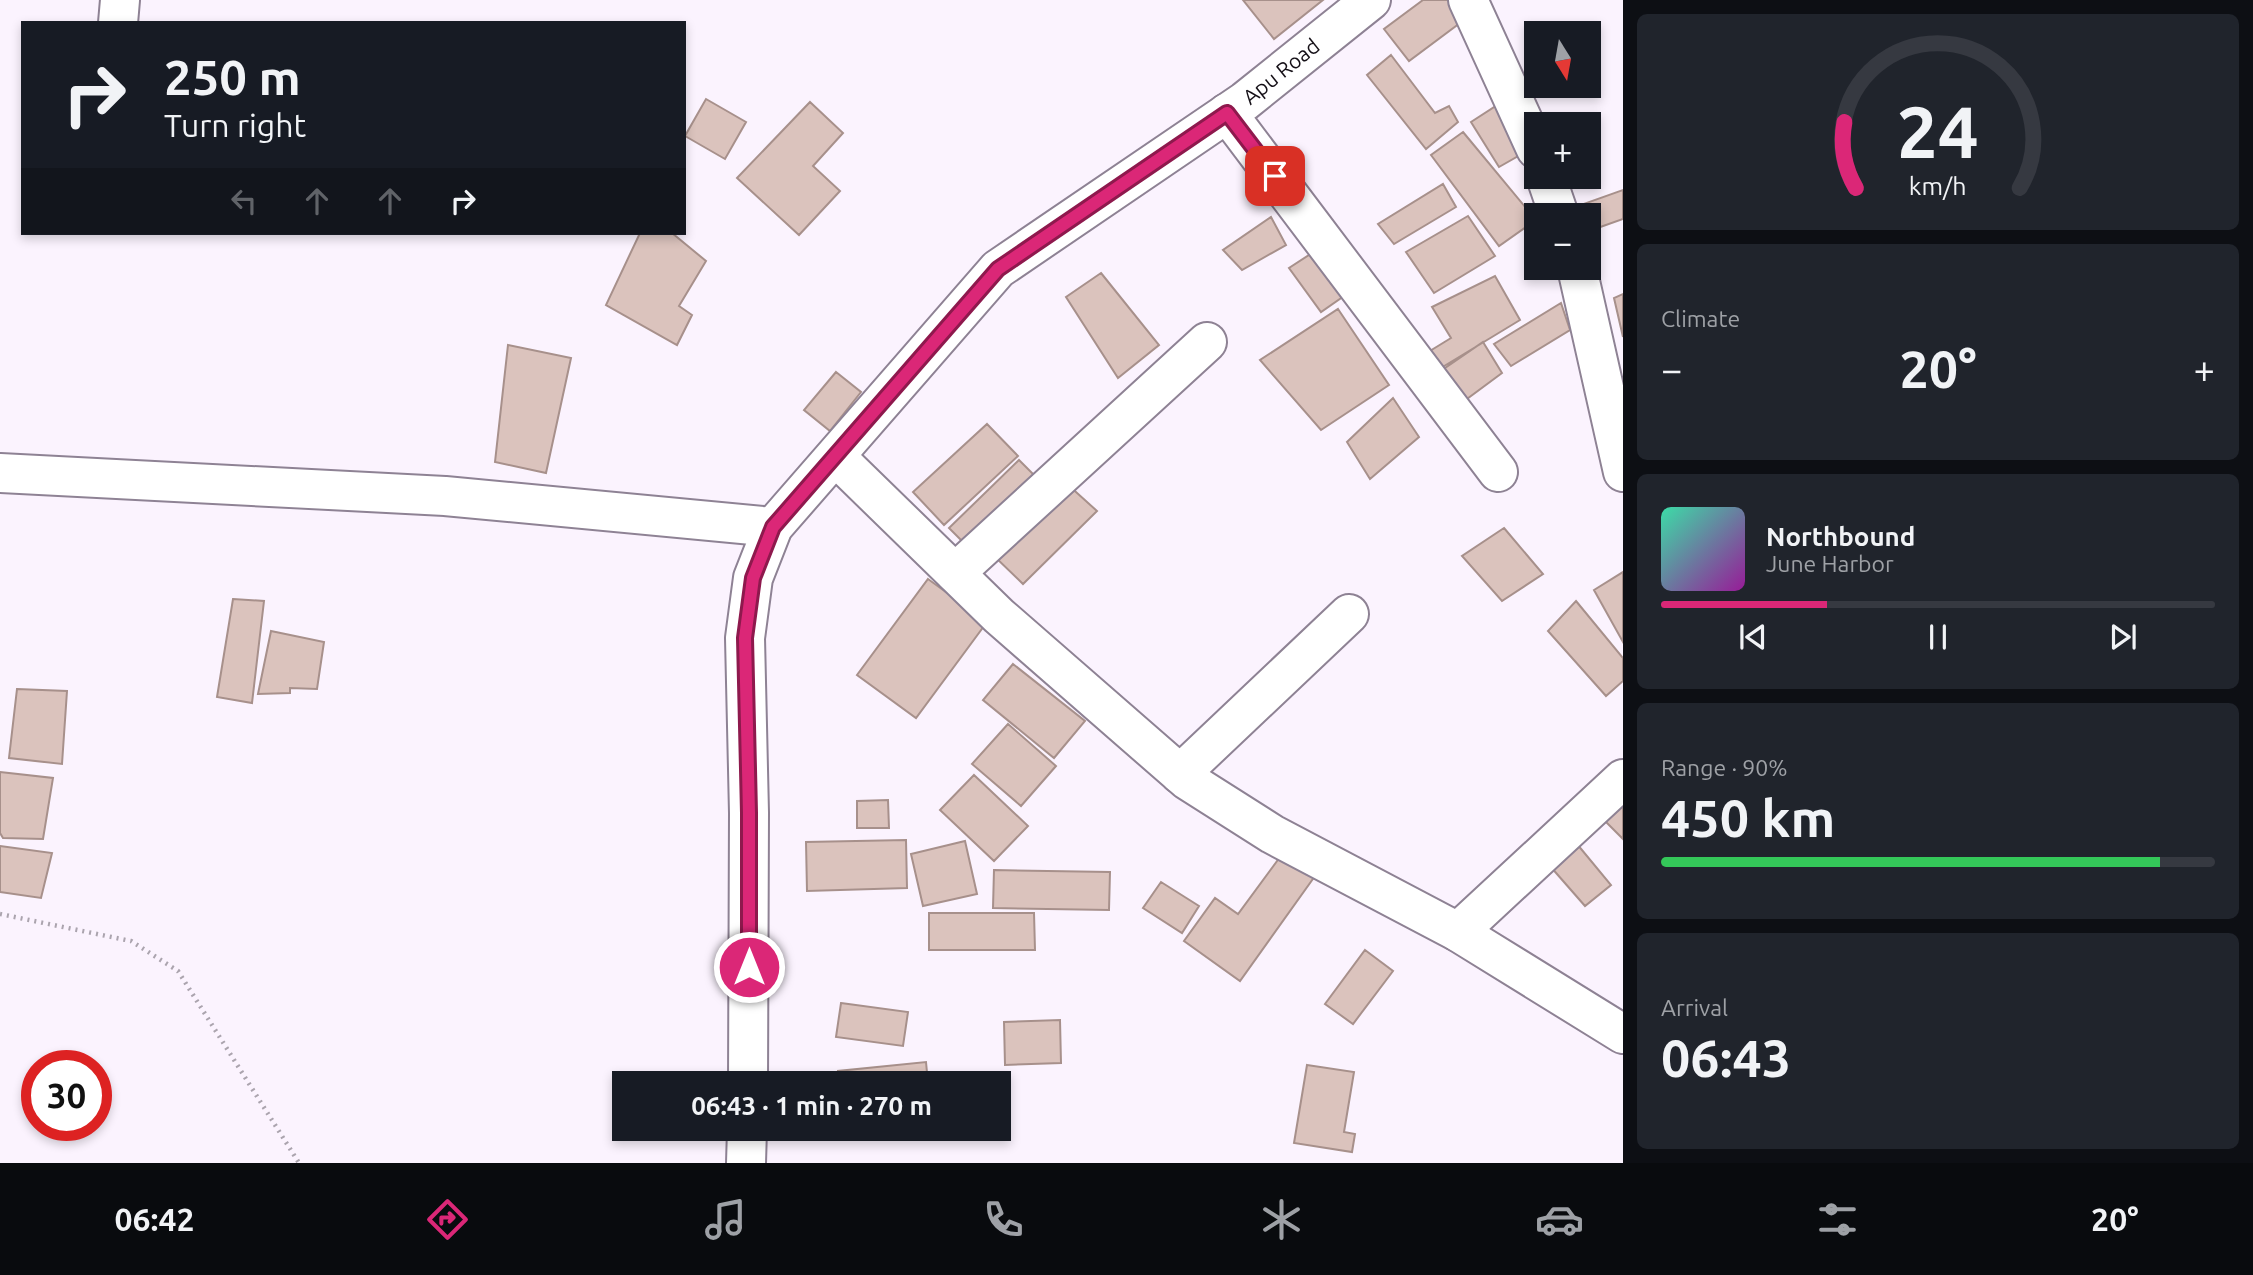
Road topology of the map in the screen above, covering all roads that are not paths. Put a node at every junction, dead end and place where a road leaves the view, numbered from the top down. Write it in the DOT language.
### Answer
graph roads {
  1 [pos="120,0"];
  2 [pos="1371,0"];
  3 [pos="1468,0"];
  4 [pos="118,21"];
  5 [pos="1227,113"];
  6 [pos="1524,123"];
  7 [pos="1580,280"];
  8 [pos="1207,342"];
  9 [pos="836,457"];
  10 [pos="1623,471"];
  11 [pos="1498,472"];
  12 [pos="0,473"];
  13 [pos="773,527"];
  14 [pos="955,573"];
  15 [pos="1349,614"];
  16 [pos="1180,774"];
  17 [pos="1623,779"];
  18 [pos="1458,932"];
  19 [pos="1623,1034"];
  20 [pos="748,1071"];
  21 [pos="747,1141"];
  22 [pos="746,1163"];
  1 -- 4 [label="street"];
  2 -- 5 [label="street, Apu Road"];
  3 -- 6 [label="street"];
  5 -- 9 [label="street, Apu Road"];
  5 -- 11 [label="street"];
  7 -- 10 [label="street"];
  8 -- 14 [label="street"];
  9 -- 13 [label="street, Apu Road"];
  9 -- 14 [label="street"];
  12 -- 13 [label="street"];
  13 -- 20 [label="street, Apu Road"];
  14 -- 16 [label="street"];
  15 -- 16 [label="street"];
  16 -- 18 [label="street"];
  17 -- 18 [label="street"];
  18 -- 19 [label="street"];
  21 -- 22 [label="street"];
}
